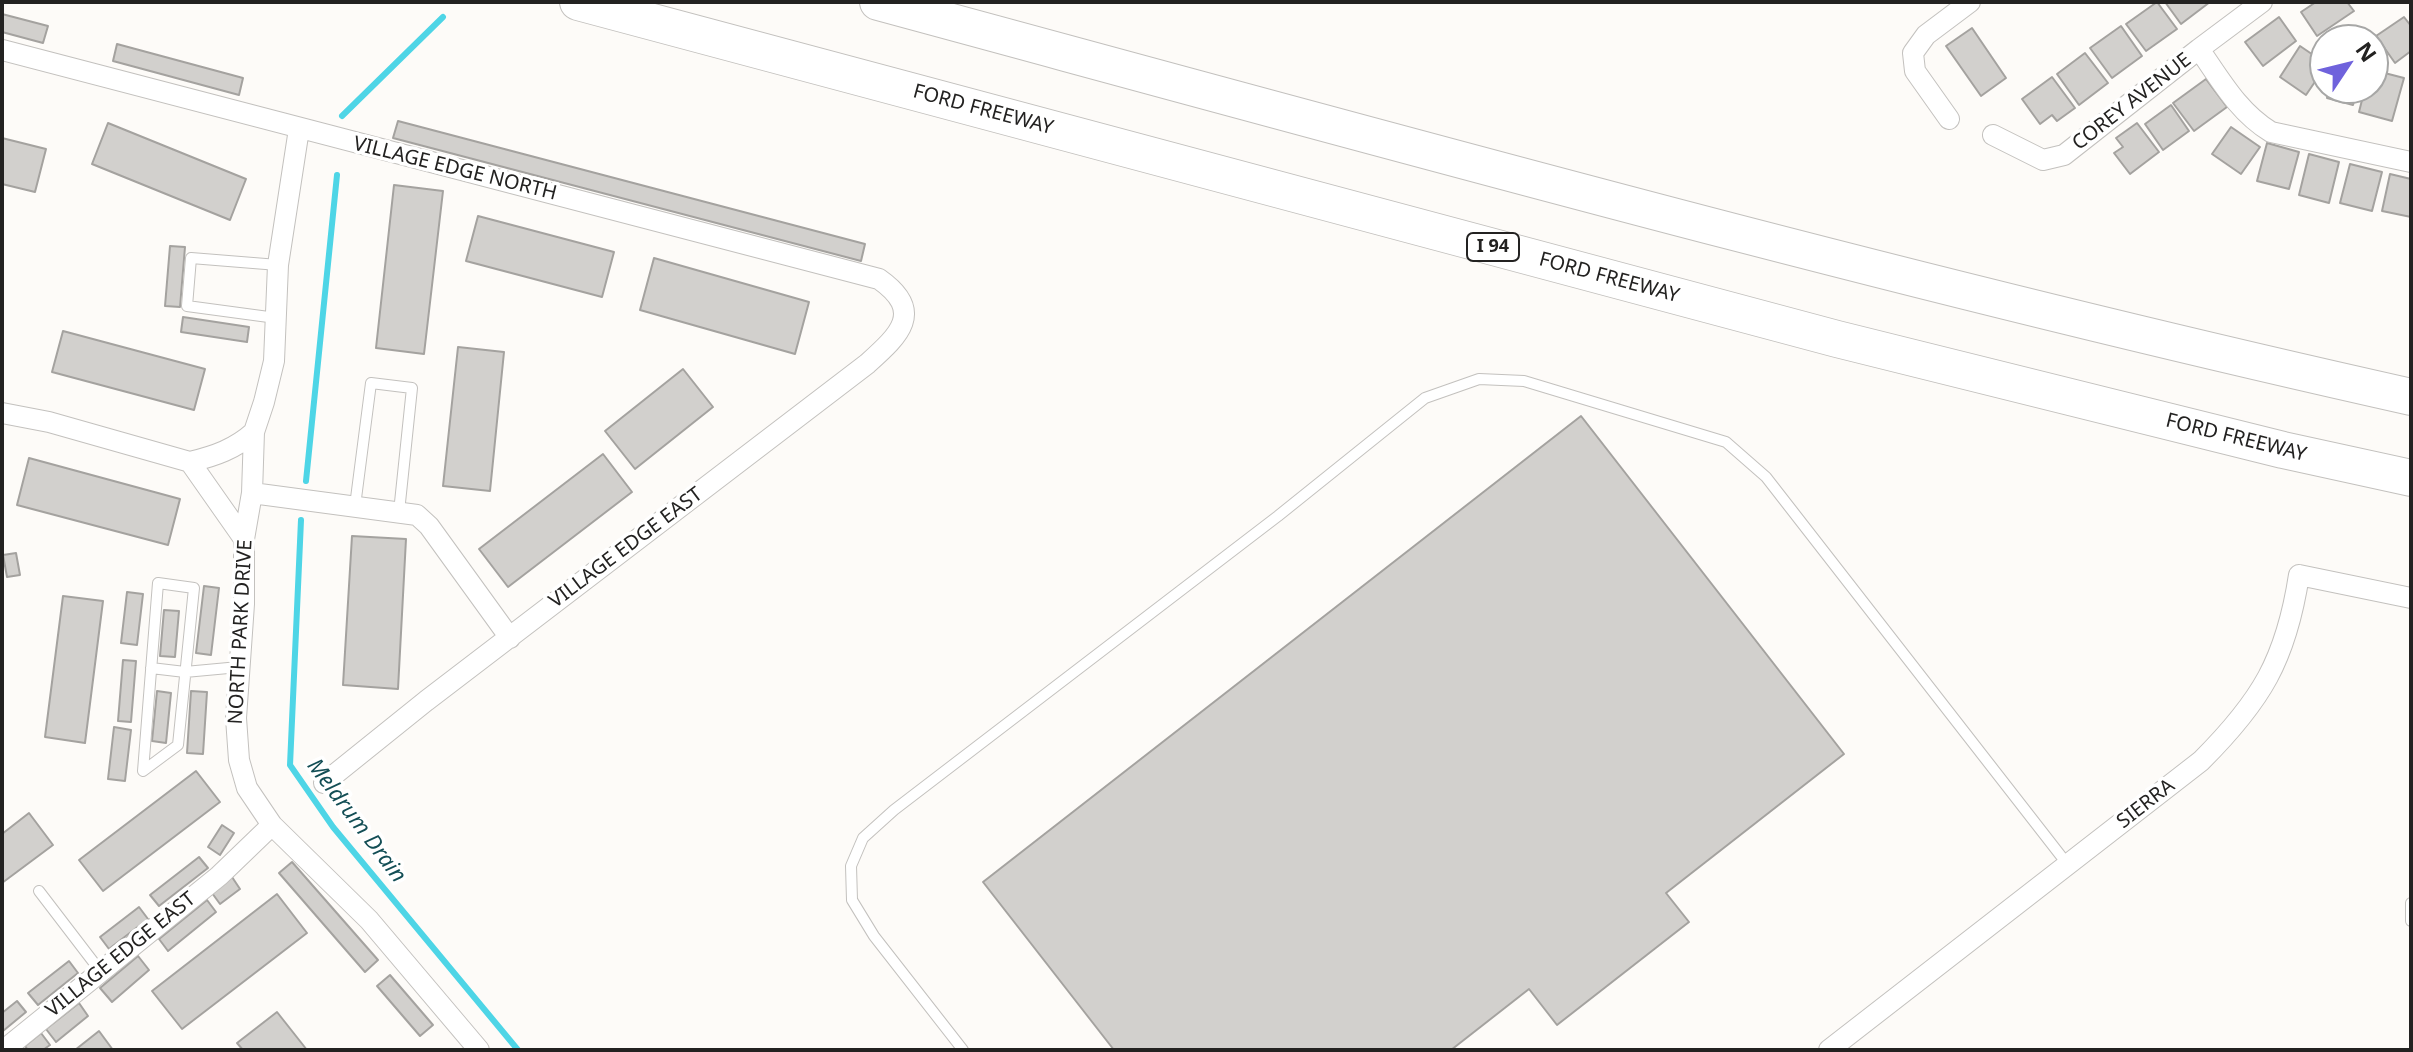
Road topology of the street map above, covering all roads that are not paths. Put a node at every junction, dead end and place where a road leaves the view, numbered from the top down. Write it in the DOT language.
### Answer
graph roads {
  1 [pos="578,2"];
  2 [pos="878,2"];
  3 [pos="1970,2"];
  4 [pos="2262,2"];
  5 [pos="2199,49"];
  6 [pos="2,50"];
  7 [pos="1949,119"];
  8 [pos="299,129"];
  9 [pos="1993,135"];
  10 [pos="2410,158"];
  11 [pos="278,265"];
  12 [pos="900,299"];
  13 [pos="276,318"];
  14 [pos="2411,397"];
  15 [pos="2,413"];
  16 [pos="254,432"];
  17 [pos="190,462"];
  18 [pos="2411,478"];
  19 [pos="252,493"];
  20 [pos="355,506"];
  21 [pos="399,512"];
  22 [pos="244,539"];
  23 [pos="2411,598"];
  24 [pos="510,638"];
  25 [pos="239,667"];
  26 [pos="151,668"];
  27 [pos="185,672"];
  28 [pos="324,783"];
  29 [pos="272,825"];
  30 [pos="2068,865"];
  31 [pos="39,891"];
  32 [pos="2411,903"];
  33 [pos="2411,921"];
  34 [pos="101,972"];
  35 [pos="4,1050"];
  36 [pos="479,1050"];
  37 [pos="963,1050"];
  38 [pos="1829,1050"];
  1 -- 18 [label="highway, FORD FREEWAY / I 94"];
  2 -- 14 [label="highway"];
  3 -- 7 [label="street"];
  4 -- 5 [label="street, COREY AVENUE"];
  5 -- 9 [label="street, COREY AVENUE"];
  5 -- 10 [label="street"];
  6 -- 8 [label="street, VILLAGE EDGE NORTH"];
  8 -- 11 [label="street, NORTH PARK DRIVE"];
  8 -- 12 [label="street, VILLAGE EDGE NORTH"];
  11 -- 13 [label="street, NORTH PARK DRIVE"];
  11 -- 13 [label="lane"];
  12 -- 24 [label="street, VILLAGE EDGE EAST"];
  13 -- 16 [label="street, NORTH PARK DRIVE"];
  15 -- 17 [label="street"];
  16 -- 17 [label="street"];
  16 -- 19 [label="street, NORTH PARK DRIVE"];
  17 -- 22 [label="street"];
  19 -- 20 [label="street"];
  19 -- 22 [label="street, NORTH PARK DRIVE"];
  20 -- 21 [label="street"];
  20 -- 21 [label="lane"];
  21 -- 24 [label="street"];
  22 -- 25 [label="street, NORTH PARK DRIVE"];
  23 -- 30 [label="street, SIERRA"];
  24 -- 28 [label="street, VILLAGE EDGE EAST"];
  25 -- 27 [label="lane"];
  25 -- 29 [label="street, NORTH PARK DRIVE"];
  26 -- 27 [label="lane"];
  26 -- 27 [label="lane"];
  26 -- 27 [label="lane"];
  29 -- 34 [label="street, VILLAGE EDGE EAST"];
  29 -- 36 [label="street, NORTH PARK DRIVE"];
  30 -- 37 [label="lane"];
  30 -- 38 [label="street, SIERRA"];
  31 -- 34 [label="lane"];
  32 -- 33 [label="lane"];
  34 -- 35 [label="street, VILLAGE EDGE EAST"];
}
